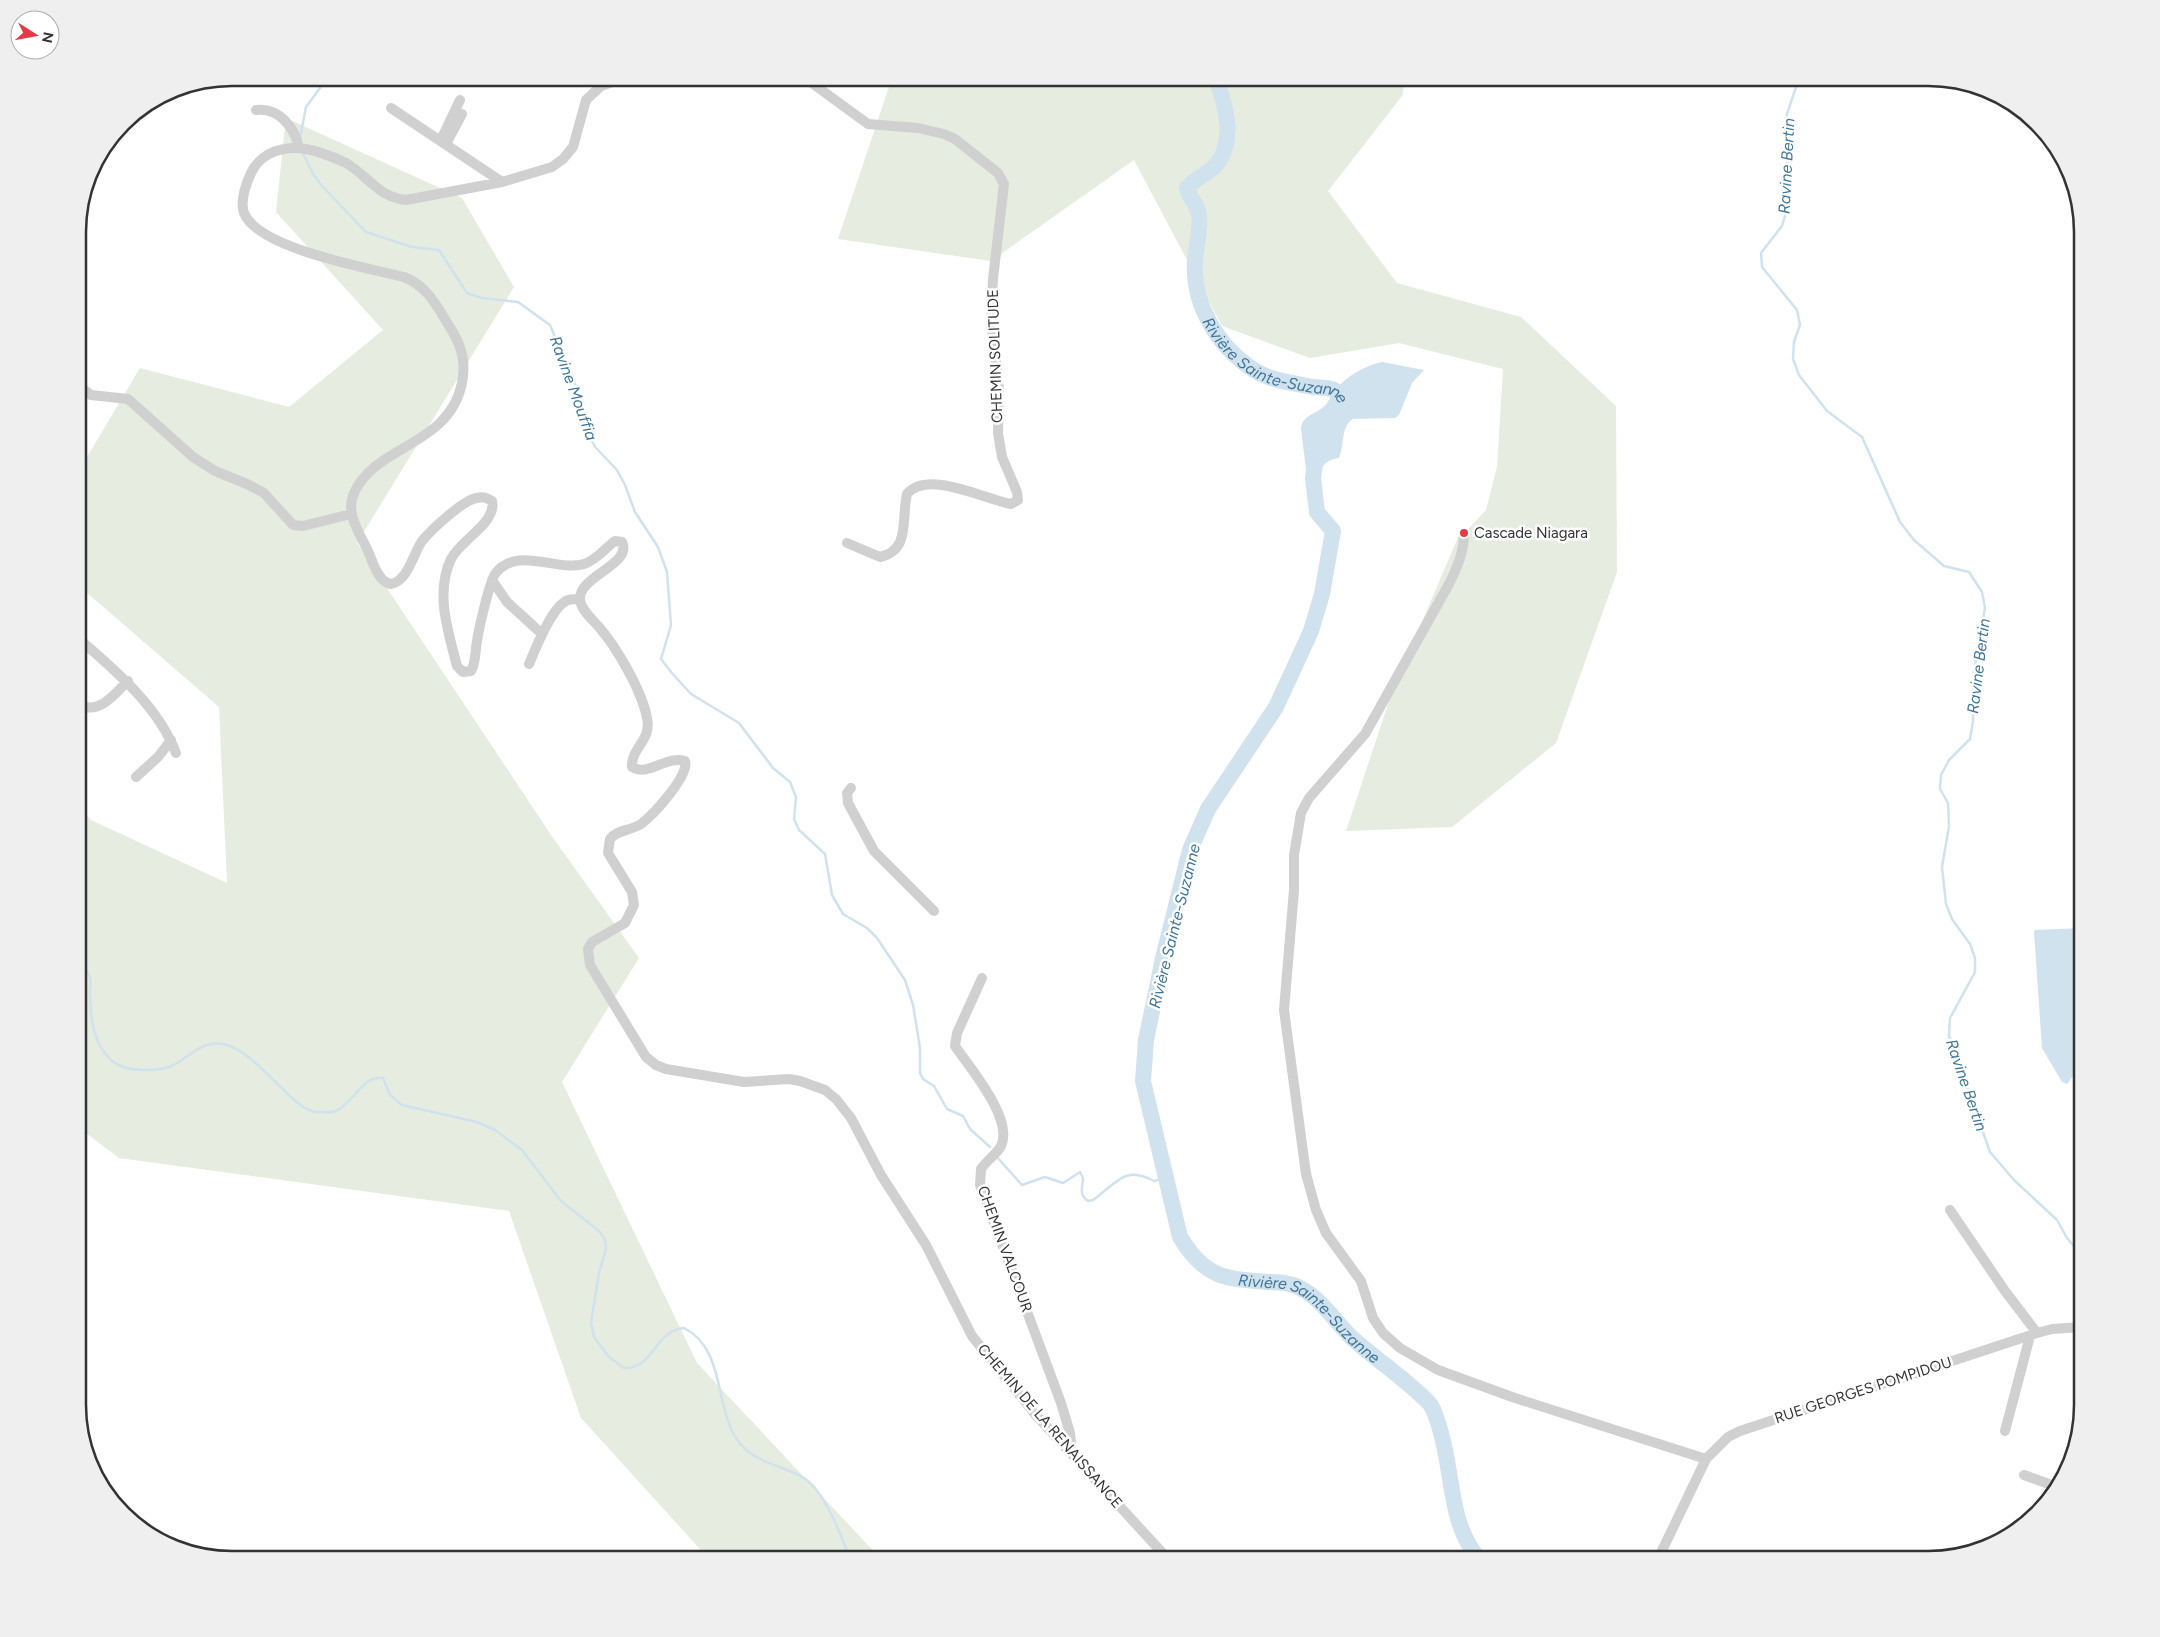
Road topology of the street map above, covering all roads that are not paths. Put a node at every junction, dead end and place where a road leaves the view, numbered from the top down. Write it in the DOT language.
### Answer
graph roads {
  1 [pos="599,87"];
  2 [pos="817,87"];
  3 [pos="460,100"];
  4 [pos="391,108"];
  5 [pos="256,110"];
  6 [pos="462,114"];
  7 [pos="444,142"];
  8 [pos="299,148"];
  9 [pos="502,182"];
  10 [pos="87,392"];
  11 [pos="351,514"];
  12 [pos="1464,534"];
  13 [pos="847,543"];
  14 [pos="492,580"];
  15 [pos="580,599"];
  16 [pos="542,634"];
  17 [pos="87,646"];
  18 [pos="529,664"];
  19 [pos="128,681"];
  20 [pos="87,707"];
  21 [pos="171,740"];
  22 [pos="176,753"];
  23 [pos="136,777"];
  24 [pos="851,788"];
  25 [pos="934,911"];
  26 [pos="982,978"];
  27 [pos="1950,1210"];
  28 [pos="2074,1328"];
  29 [pos="2033,1334"];
  30 [pos="2005,1431"];
  31 [pos="1072,1453"];
  32 [pos="1706,1459"];
  33 [pos="2024,1475"];
  34 [pos="2049,1484"];
  35 [pos="1160,1551"];
  36 [pos="1662,1551"];
  1 -- 9 [label="street"];
  2 -- 13 [label="street, CHEMIN SOLITUDE"];
  3 -- 7 [label="street"];
  4 -- 7 [label="street"];
  5 -- 8 [label="street"];
  6 -- 7 [label="street"];
  7 -- 9 [label="street"];
  8 -- 9 [label="street"];
  8 -- 11 [label="street"];
  10 -- 11 [label="street"];
  11 -- 14 [label="street"];
  12 -- 32 [label="street"];
  14 -- 15 [label="street"];
  14 -- 16 [label="street"];
  15 -- 16 [label="street"];
  15 -- 31 [label="street, CHEMIN DE LA RENAISSANCE"];
  16 -- 18 [label="street"];
  17 -- 19 [label="street"];
  19 -- 20 [label="street"];
  19 -- 21 [label="street"];
  21 -- 22 [label="street"];
  21 -- 23 [label="street"];
  24 -- 25 [label="street"];
  26 -- 31 [label="street, CHEMIN VALCOUR"];
  27 -- 29 [label="street"];
  28 -- 29 [label="street, RUE GEORGES POMPIDOU"];
  29 -- 30 [label="street"];
  29 -- 32 [label="street, RUE GEORGES POMPIDOU"];
  31 -- 35 [label="street, CHEMIN DE LA RENAISSANCE"];
  32 -- 36 [label="street, RUE GEORGES POMPIDOU"];
  33 -- 34 [label="street"];
}
